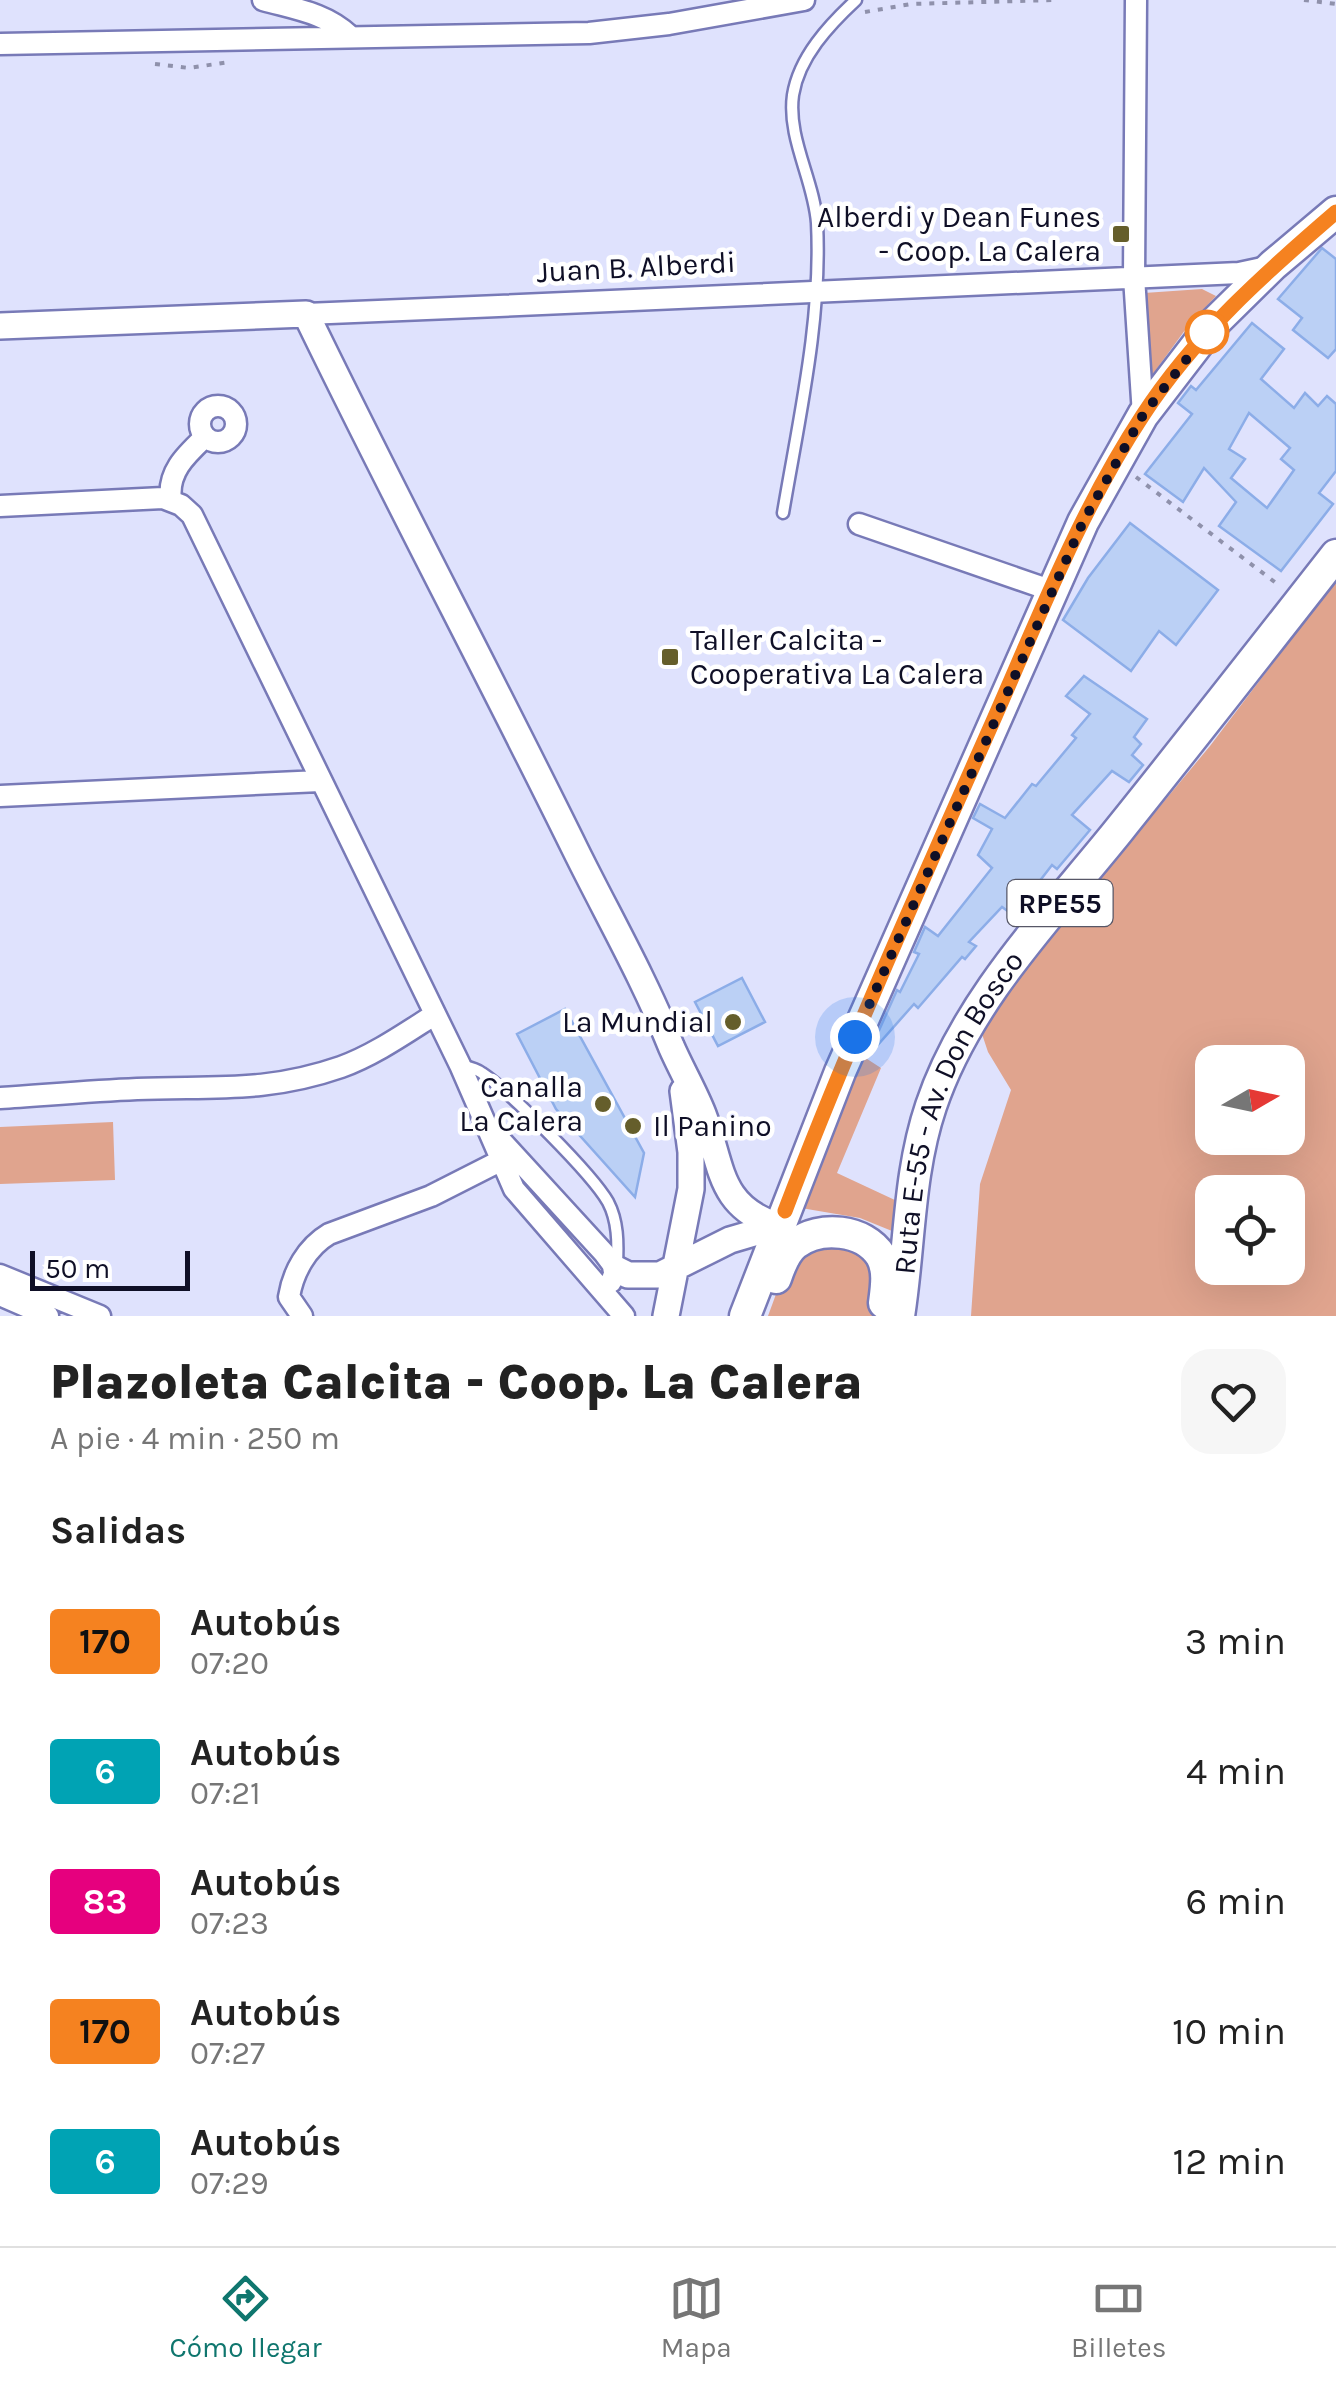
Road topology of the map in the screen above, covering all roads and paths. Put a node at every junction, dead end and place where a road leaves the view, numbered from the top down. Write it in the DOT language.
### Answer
graph roads {
  1 [pos="263,0"];
  2 [pos="804,0"];
  3 [pos="856,0"];
  4 [pos="1136,0"];
  5 [pos="1304,0"];
  6 [pos="1336,4"];
  7 [pos="350,36"];
  8 [pos="0,44"];
  9 [pos="1336,212"];
  10 [pos="1273,266"];
  11 [pos="1134,277"];
  12 [pos="814,292"];
  13 [pos="306,314"];
  14 [pos="0,326"];
  15 [pos="1143,415"];
  16 [pos="205,438"];
  17 [pos="1116,462"];
  18 [pos="171,500"];
  19 [pos="0,506"];
  20 [pos="783,513"];
  21 [pos="859,524"];
  22 [pos="1336,555"];
  23 [pos="1050,590"];
  24 [pos="1299,602"];
  25 [pos="320,781"];
  26 [pos="0,796"];
  27 [pos="434,1015"];
  28 [pos="460,1065"];
  29 [pos="680,1066"];
  30 [pos="0,1098"];
  31 [pos="486,1125"];
  32 [pos="500,1161"];
  33 [pos="782,1218"];
  34 [pos="839,1231"];
  35 [pos="674,1268"];
  36 [pos="616,1270"];
  37 [pos="0,1275"];
  38 [pos="606,1294"];
  39 [pos="0,1295"];
  40 [pos="289,1297"];
  41 [pos="0,1310"];
  42 [pos="894,1312"];
  43 [pos="746,1313"];
  44 [pos="14,1316"];
  45 [pos="48,1316"];
  46 [pos="100,1316"];
  47 [pos="276,1316"];
  48 [pos="302,1316"];
  49 [pos="624,1316"];
  50 [pos="666,1316"];
  1 -- 7 [label="street"];
  2 -- 7 [label="street"];
  3 -- 12 [label="lane"];
  4 -- 11 [label="street"];
  5 -- 6 [label="path"];
  7 -- 8 [label="street"];
  9 -- 10 [label="main road"];
  10 -- 11 [label="street, Juan B. Alberdi"];
  10 -- 15 [label="main road"];
  11 -- 12 [label="street, Juan B. Alberdi"];
  11 -- 15 [label="street"];
  12 -- 13 [label="street, Juan B. Alberdi"];
  12 -- 20 [label="lane"];
  13 -- 14 [label="street, Juan B. Alberdi"];
  13 -- 29 [label="street"];
  15 -- 17 [label="main road"];
  16 -- 18 [label="street"];
  17 -- 23 [label="main road"];
  17 -- 24 [label="path"];
  18 -- 19 [label="street"];
  18 -- 25 [label="street"];
  21 -- 23 [label="street"];
  22 -- 24 [label="main road, Ruta E-55 - Av. Don Bosco / RPE55"];
  23 -- 33 [label="main road"];
  24 -- 42 [label="main road, Ruta E-55 - Av. Don Bosco / RPE55"];
  25 -- 26 [label="street"];
  25 -- 27 [label="street"];
  27 -- 28 [label="street"];
  27 -- 30 [label="street"];
  28 -- 31 [label="street"];
  28 -- 36 [label="lane"];
  29 -- 33 [label="street"];
  29 -- 35 [label="street"];
  31 -- 32 [label="street"];
  31 -- 36 [label="street"];
  32 -- 38 [label="street"];
  32 -- 40 [label="street"];
  33 -- 34 [label="main road"];
  33 -- 35 [label="street"];
  33 -- 43 [label="main road"];
  34 -- 42 [label="main road, RPE55"];
  34 -- 43 [label="main road"];
  35 -- 36 [label="street"];
  35 -- 50 [label="street"];
  36 -- 38 [label="street"];
  37 -- 46 [label="street"];
  38 -- 49 [label="street"];
  39 -- 45 [label="street"];
  40 -- 47 [label="street"];
  40 -- 48 [label="street"];
  41 -- 44 [label="street"];
}
